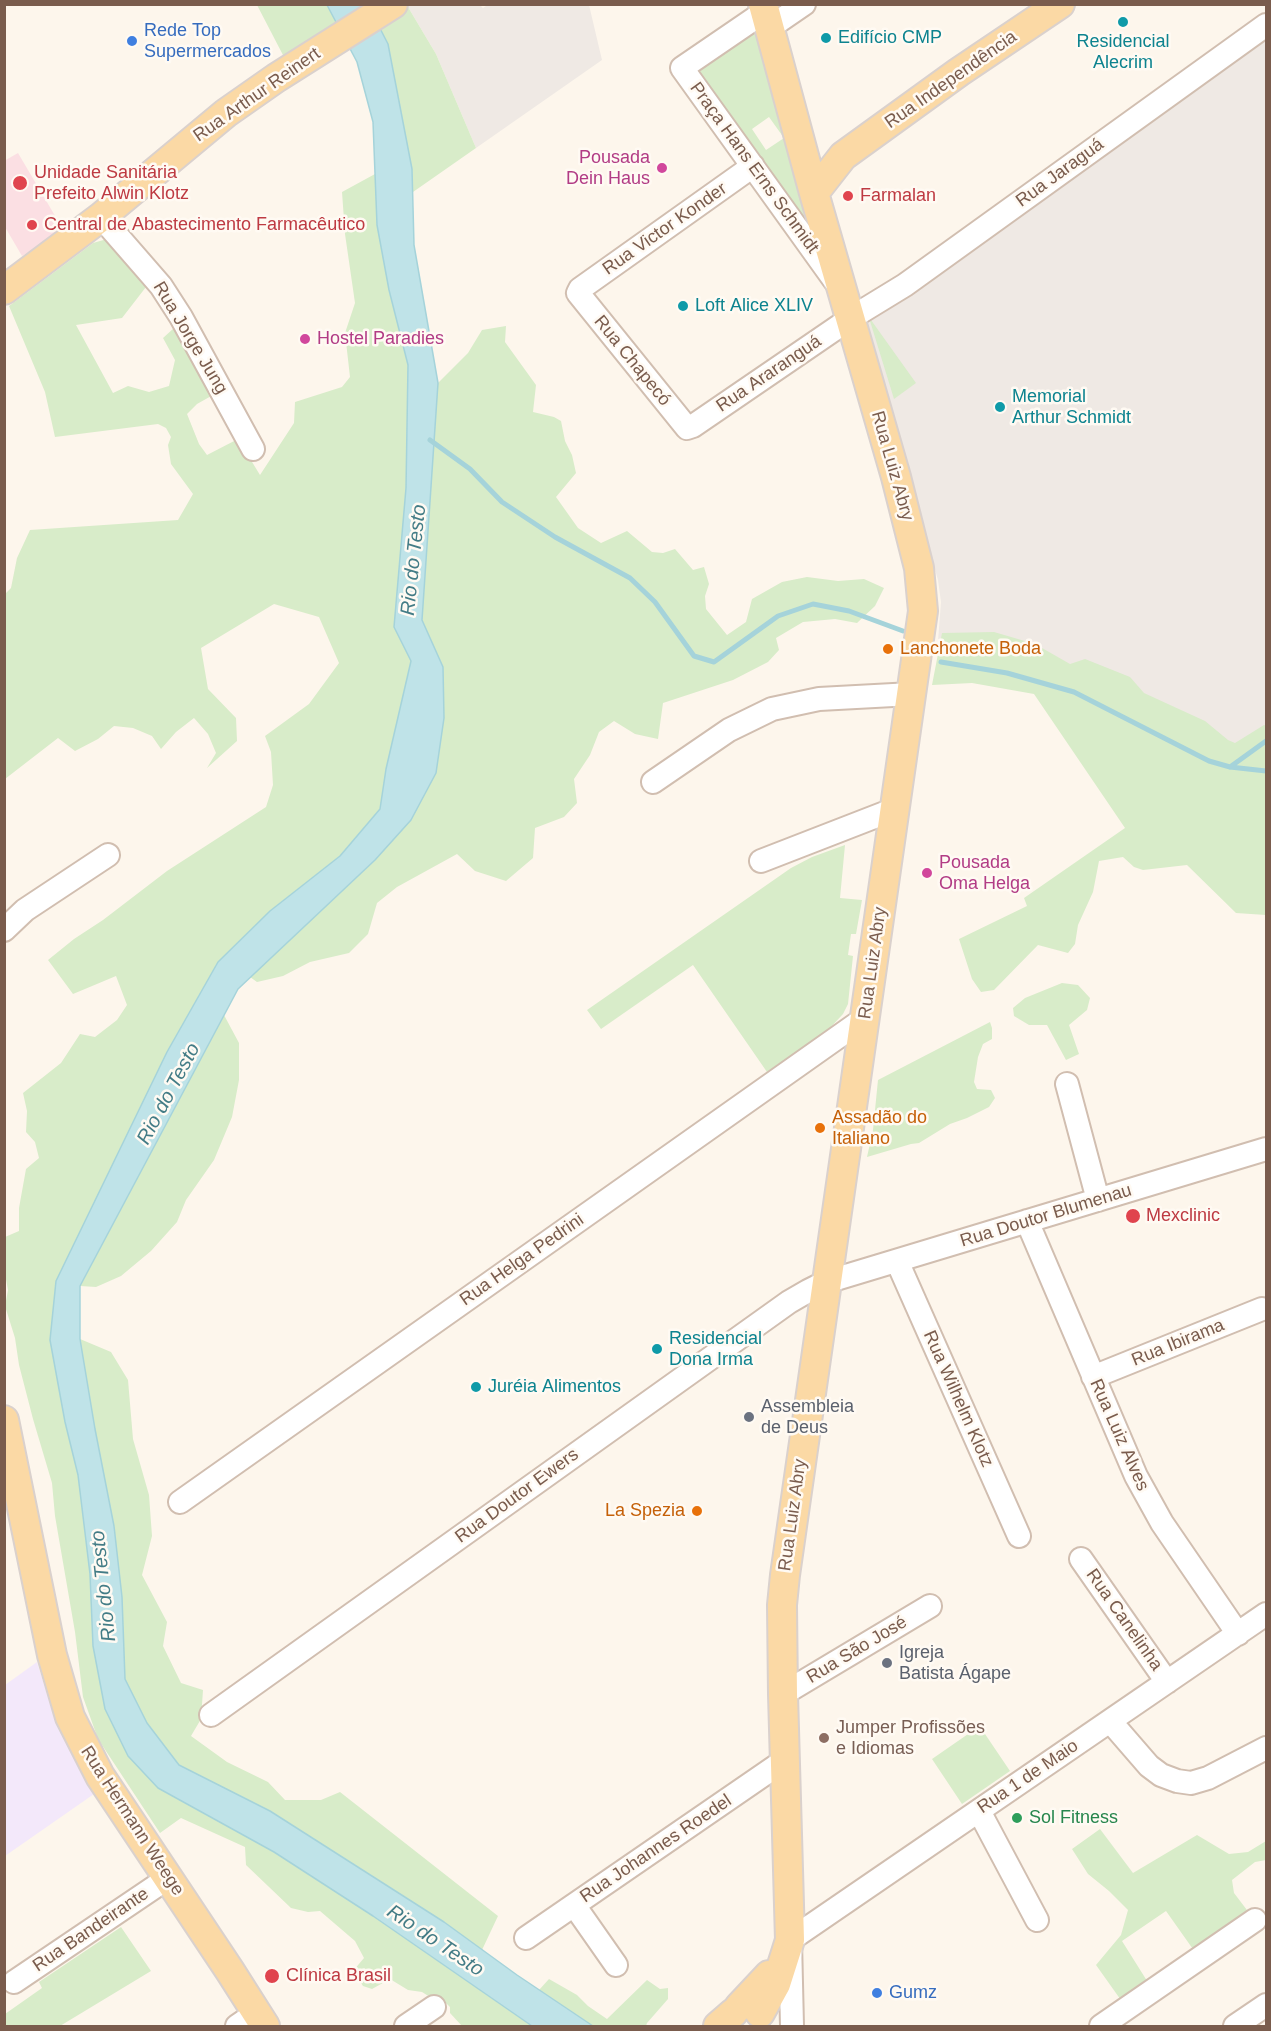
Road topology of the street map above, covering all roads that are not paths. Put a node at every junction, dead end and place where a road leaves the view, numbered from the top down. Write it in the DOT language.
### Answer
graph roads {
  1 [pos="393,4"];
  2 [pos="804,4"];
  3 [pos="1060,4"];
  4 [pos="765,15"];
  5 [pos="1266,25"];
  6 [pos="798,136"];
  7 [pos="843,156"];
  8 [pos="753,166"];
  9 [pos="814,193"];
  10 [pos="101,217"];
  11 [pos="4,290"];
  12 [pos="842,290"];
  13 [pos="578,293"];
  14 [pos="850,318"];
  15 [pos="687,428"];
  16 [pos="253,449"];
  17 [pos="912,694"];
  18 [pos="653,782"];
  19 [pos="895,809"];
  20 [pos="108,855"];
  21 [pos="761,861"];
  22 [pos="4,930"];
  23 [pos="865,1018"];
  24 [pos="1067,1083"];
  25 [pos="1266,1149"];
  26 [pos="1098,1200"];
  27 [pos="1027,1221"];
  28 [pos="897,1261"];
  29 [pos="826,1282"];
  30 [pos="1262,1308"];
  31 [pos="1093,1377"];
  32 [pos="4,1420"];
  33 [pos="180,1502"];
  34 [pos="1019,1536"];
  35 [pos="1081,1559"];
  36 [pos="930,1606"];
  37 [pos="1266,1614"];
  38 [pos="1238,1634"];
  39 [pos="1167,1682"];
  40 [pos="783,1694"];
  41 [pos="211,1715"];
  42 [pos="1110,1721"];
  43 [pos="1266,1748"];
  44 [pos="785,1760"];
  45 [pos="979,1811"];
  46 [pos="168,1878"];
  47 [pos="574,1905"];
  48 [pos="1037,1920"];
  49 [pos="1255,1920"];
  50 [pos="526,1938"];
  51 [pos="790,1940"];
  52 [pos="616,1965"];
  53 [pos="14,1982"];
  54 [pos="1266,2005"];
  55 [pos="434,2007"];
  56 [pos="746,2019"];
  57 [pos="253,2022"];
  58 [pos="406,2026"];
  59 [pos="792,2026"];
  60 [pos="1101,2026"];
  61 [pos="1235,2026"];
  1 -- 10 [label="main road, Rua Arthur Reinert"];
  2 -- 4 [label="street"];
  3 -- 7 [label="main road, Rua Independência"];
  4 -- 6 [label="main road, Rua Luiz Abry"];
  4 -- 8 [label="street, Praça Hans Erns Schmidt"];
  5 -- 14 [label="street, Rua Jaraguá"];
  6 -- 7 [label="main road"];
  6 -- 9 [label="main road, Rua Luiz Abry"];
  7 -- 9 [label="main road, Rua Independência"];
  8 -- 12 [label="street, Praça Hans Erns Schmidt"];
  8 -- 13 [label="street, Rua Victor Konder"];
  9 -- 12 [label="main road, Rua Luiz Abry"];
  10 -- 11 [label="main road"];
  10 -- 16 [label="street, Rua Jorge Jung"];
  12 -- 14 [label="main road, Rua Luiz Abry"];
  13 -- 15 [label="street, Rua Chapecó"];
  14 -- 15 [label="street, Rua Araranguá"];
  14 -- 17 [label="main road, Rua Luiz Abry"];
  17 -- 18 [label="street"];
  17 -- 19 [label="main road, Rua Luiz Abry"];
  19 -- 21 [label="street"];
  19 -- 23 [label="main road, Rua Luiz Abry"];
  20 -- 22 [label="street"];
  23 -- 29 [label="main road, Rua Luiz Abry"];
  23 -- 33 [label="street, Rua Helga Pedrini"];
  24 -- 26 [label="street"];
  25 -- 26 [label="street, Rua Doutor Blumenau"];
  26 -- 27 [label="street, Rua Doutor Blumenau"];
  27 -- 28 [label="street, Rua Doutor Blumenau"];
  27 -- 31 [label="street, Rua Luiz Alves"];
  28 -- 29 [label="street, Rua Doutor Blumenau"];
  28 -- 34 [label="street, Rua Wilhelm Klotz"];
  29 -- 40 [label="main road, Rua Luiz Abry"];
  29 -- 41 [label="street, Rua Doutor Ewers"];
  30 -- 31 [label="street, Rua Ibirama"];
  31 -- 38 [label="street, Rua Luiz Alves"];
  32 -- 46 [label="main road, Rua Hermann Weege"];
  35 -- 39 [label="street, Rua Canelinha"];
  36 -- 40 [label="street, Rua São José"];
  37 -- 38 [label="street, Rua 1 de Maio"];
  38 -- 39 [label="street, Rua 1 de Maio"];
  39 -- 42 [label="street, Rua 1 de Maio"];
  40 -- 44 [label="main road, Rua Luiz Abry"];
  42 -- 43 [label="street"];
  42 -- 45 [label="street, Rua 1 de Maio"];
  44 -- 47 [label="street, Rua Johannes Roedel"];
  44 -- 51 [label="main road, Rua Luiz Abry"];
  45 -- 48 [label="street"];
  45 -- 51 [label="street, Rua 1 de Maio"];
  46 -- 53 [label="street, Rua Bandeirante"];
  46 -- 57 [label="main road, Rua Hermann Weege"];
  47 -- 50 [label="street, Rua Johannes Roedel"];
  47 -- 52 [label="street"];
  49 -- 60 [label="street"];
  51 -- 56 [label="main road"];
  51 -- 59 [label="street"];
  54 -- 61 [label="street"];
  55 -- 58 [label="street"];
}
